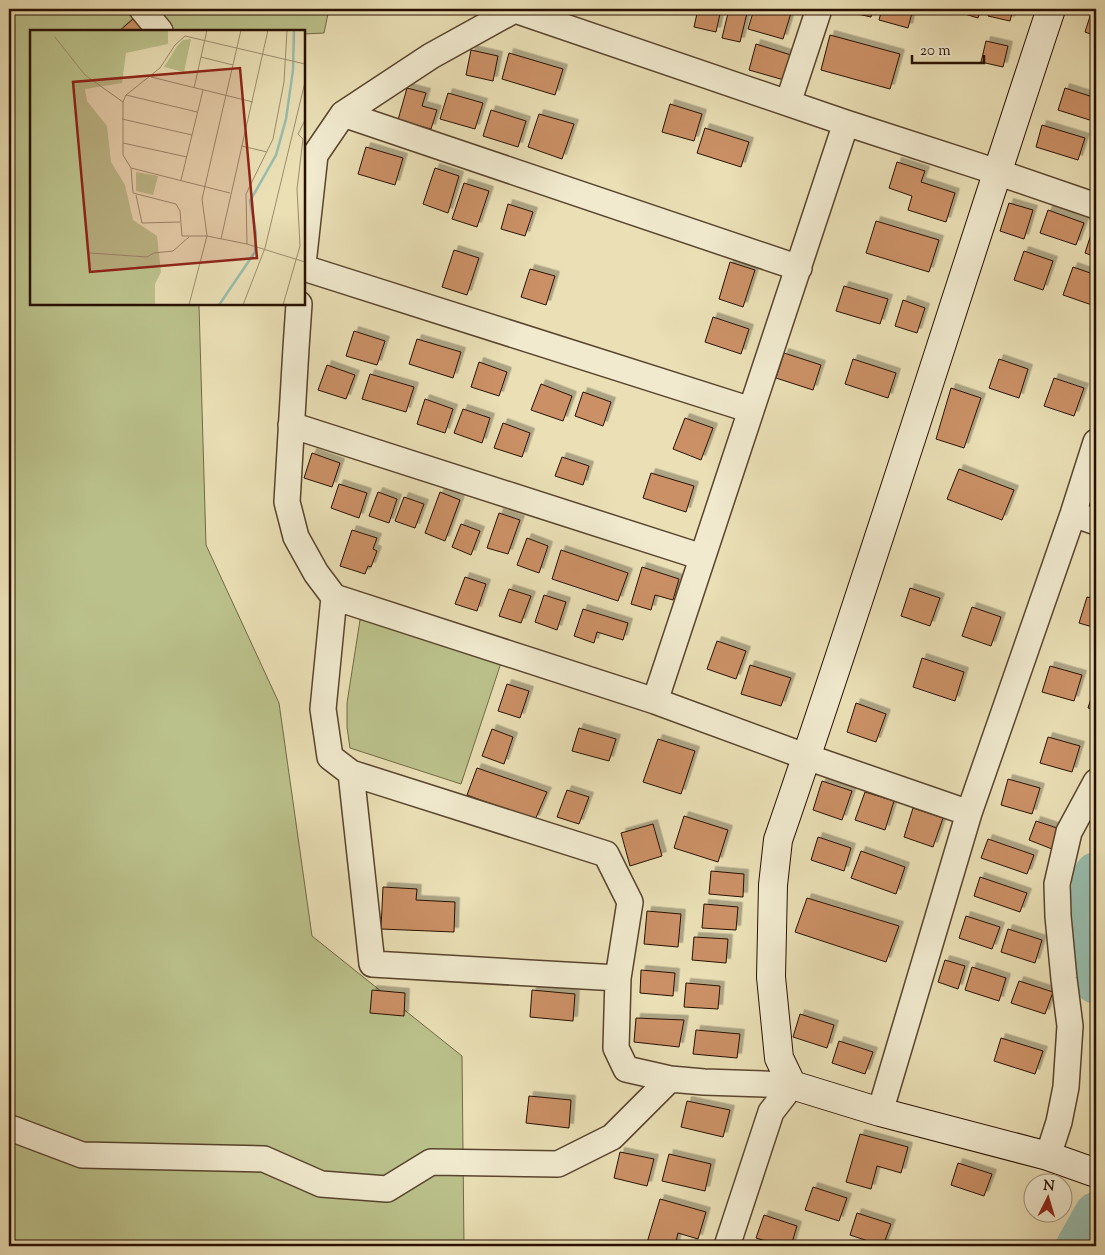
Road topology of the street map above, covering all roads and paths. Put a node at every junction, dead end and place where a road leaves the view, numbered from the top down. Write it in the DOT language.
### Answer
graph roads {
  1 [pos="142,9"];
  2 [pos="516,9"];
  3 [pos="819,9"];
  4 [pos="1051,9"];
  5 [pos="159,30"];
  6 [pos="788,103"];
  7 [pos="343,114"];
  8 [pos="846,123"];
  9 [pos="309,152"];
  10 [pos="997,172"];
  11 [pos="1096,206"];
  12 [pos="305,234"];
  13 [pos="305,268"];
  14 [pos="799,268"];
  15 [pos="299,305"];
  16 [pos="751,410"];
  17 [pos="291,425"];
  18 [pos="1096,442"];
  19 [pos="1073,514"];
  20 [pos="1096,522"];
  21 [pos="702,557"];
  22 [pos="334,597"];
  23 [pos="655,701"];
  24 [pos="807,757"];
  25 [pos="351,773"];
  26 [pos="1096,782"];
  27 [pos="969,813"];
  28 [pos="618,978"];
  29 [pos="670,1079"];
  30 [pos="792,1084"];
  31 [pos="880,1112"];
  32 [pos="13,1129"];
  33 [pos="1048,1156"];
  34 [pos="1096,1173"];
  35 [pos="726,1246"];
  1 -- 5 [label="street"];
  2 -- 6 [label="street"];
  2 -- 7 [label="street"];
  3 -- 6 [label="street"];
  4 -- 10 [label="street"];
  6 -- 8 [label="street"];
  7 -- 9 [label="street"];
  7 -- 14 [label="street"];
  8 -- 10 [label="street"];
  8 -- 14 [label="street"];
  9 -- 12 [label="street"];
  10 -- 11 [label="street"];
  10 -- 24 [label="street"];
  13 -- 16 [label="street"];
  14 -- 16 [label="street"];
  15 -- 17 [label="street"];
  16 -- 21 [label="street"];
  17 -- 21 [label="street"];
  17 -- 22 [label="street"];
  18 -- 19 [label="street"];
  19 -- 20 [label="street"];
  19 -- 27 [label="street"];
  21 -- 23 [label="street"];
  22 -- 23 [label="street"];
  22 -- 25 [label="street"];
  23 -- 24 [label="street"];
  24 -- 27 [label="street"];
  24 -- 30 [label="street"];
  25 -- 28 [label="street"];
  25 -- 28 [label="street"];
  26 -- 33 [label="street"];
  27 -- 31 [label="street"];
  28 -- 29 [label="street"];
  29 -- 30 [label="street"];
  29 -- 32 [label="street"];
  30 -- 31 [label="street"];
  30 -- 35 [label="street"];
  31 -- 33 [label="street"];
  33 -- 34 [label="street"];
}
